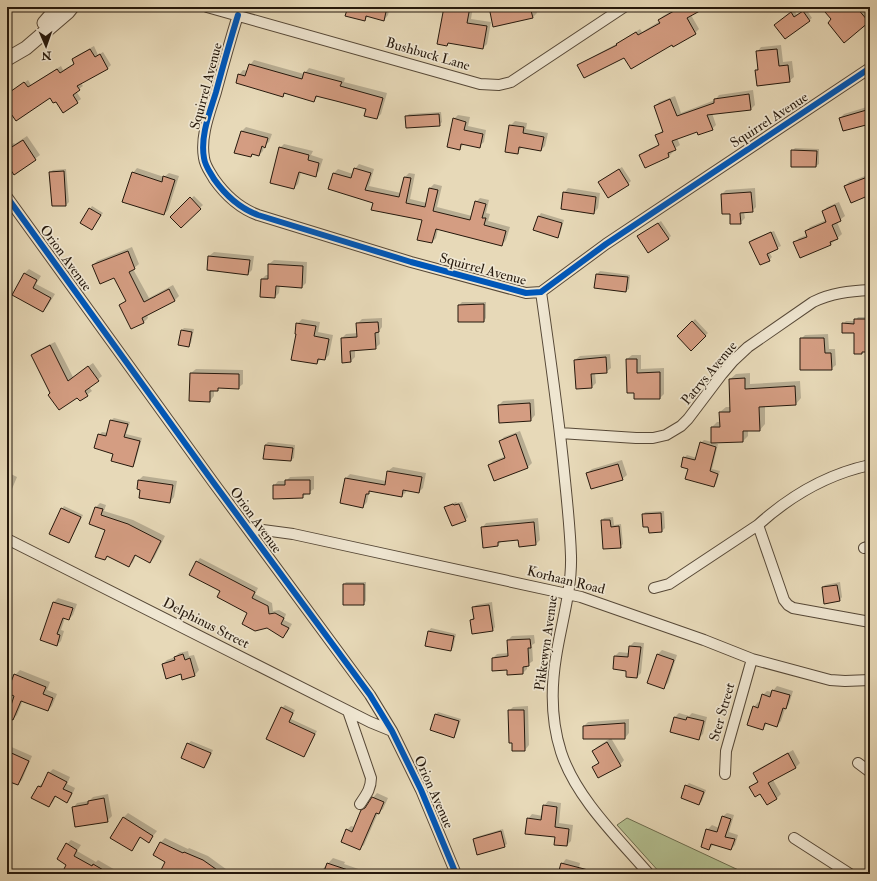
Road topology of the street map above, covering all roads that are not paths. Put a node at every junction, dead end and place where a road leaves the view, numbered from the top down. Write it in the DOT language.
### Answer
graph roads {
  1 [pos="207,7"];
  2 [pos="624,7"];
  3 [pos="68,8"];
  4 [pos="238,15"];
  5 [pos="12,55"];
  6 [pos="870,68"];
  7 [pos="7,197"];
  8 [pos="870,290"];
  9 [pos="541,292"];
  10 [pos="560,433"];
  11 [pos="870,465"];
  12 [pos="758,525"];
  13 [pos="248,528"];
  14 [pos="7,539"];
  15 [pos="654,588"];
  16 [pos="567,594"];
  17 [pos="870,622"];
  18 [pos="752,659"];
  19 [pos="870,680"];
  20 [pos="348,711"];
  21 [pos="392,731"];
  22 [pos="858,763"];
  23 [pos="870,772"];
  24 [pos="725,774"];
  25 [pos="360,804"];
  26 [pos="794,838"];
  27 [pos="454,873"];
  28 [pos="649,874"];
  29 [pos="850,874"];
  1 -- 4 [label="street, Bushbuck Lane"];
  2 -- 4 [label="street, Bushbuck Lane"];
  3 -- 5 [label="street"];
  4 -- 9 [label="street, Squirrel Avenue"];
  6 -- 9 [label="street, Squirrel Avenue"];
  7 -- 13 [label="street, Orion Avenue"];
  8 -- 10 [label="street, Patrys Avenue"];
  9 -- 10 [label="street, Pikkewyn Avenue"];
  10 -- 16 [label="street, Pikkewyn Avenue"];
  11 -- 12 [label="street"];
  12 -- 15 [label="street"];
  12 -- 17 [label="street"];
  13 -- 16 [label="street, Korhaan Road"];
  13 -- 21 [label="street, Orion Avenue"];
  14 -- 20 [label="street, Delphinus Street"];
  16 -- 18 [label="street, Korhaan Road"];
  16 -- 28 [label="street, Pikkewyn Avenue"];
  18 -- 19 [label="street, Korhaan Road"];
  18 -- 24 [label="street, Ster Street"];
  20 -- 21 [label="street, Delphinus Street"];
  20 -- 25 [label="street"];
  21 -- 27 [label="street, Orion Avenue"];
  22 -- 23 [label="street"];
  26 -- 29 [label="street"];
}
